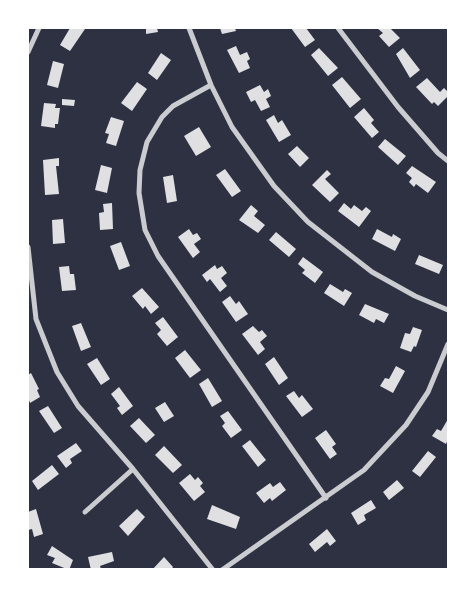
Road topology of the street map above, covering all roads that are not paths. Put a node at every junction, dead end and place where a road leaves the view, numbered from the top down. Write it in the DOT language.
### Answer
graph roads {
  1 [pos="39,28"];
  2 [pos="189,28"];
  3 [pos="338,28"];
  4 [pos="28,52"];
  5 [pos="211,85"];
  6 [pos="448,161"];
  7 [pos="28,247"];
  8 [pos="448,310"];
  9 [pos="448,344"];
  10 [pos="133,469"];
  11 [pos="326,498"];
  12 [pos="85,512"];
  13 [pos="213,570"];
  14 [pos="222,570"];
  1 -- 4 [label="street"];
  2 -- 5 [label="street"];
  3 -- 6 [label="street"];
  5 -- 8 [label="street"];
  5 -- 11 [label="street"];
  7 -- 10 [label="street"];
  9 -- 11 [label="street"];
  10 -- 12 [label="street"];
  10 -- 13 [label="street"];
  11 -- 14 [label="street"];
}
